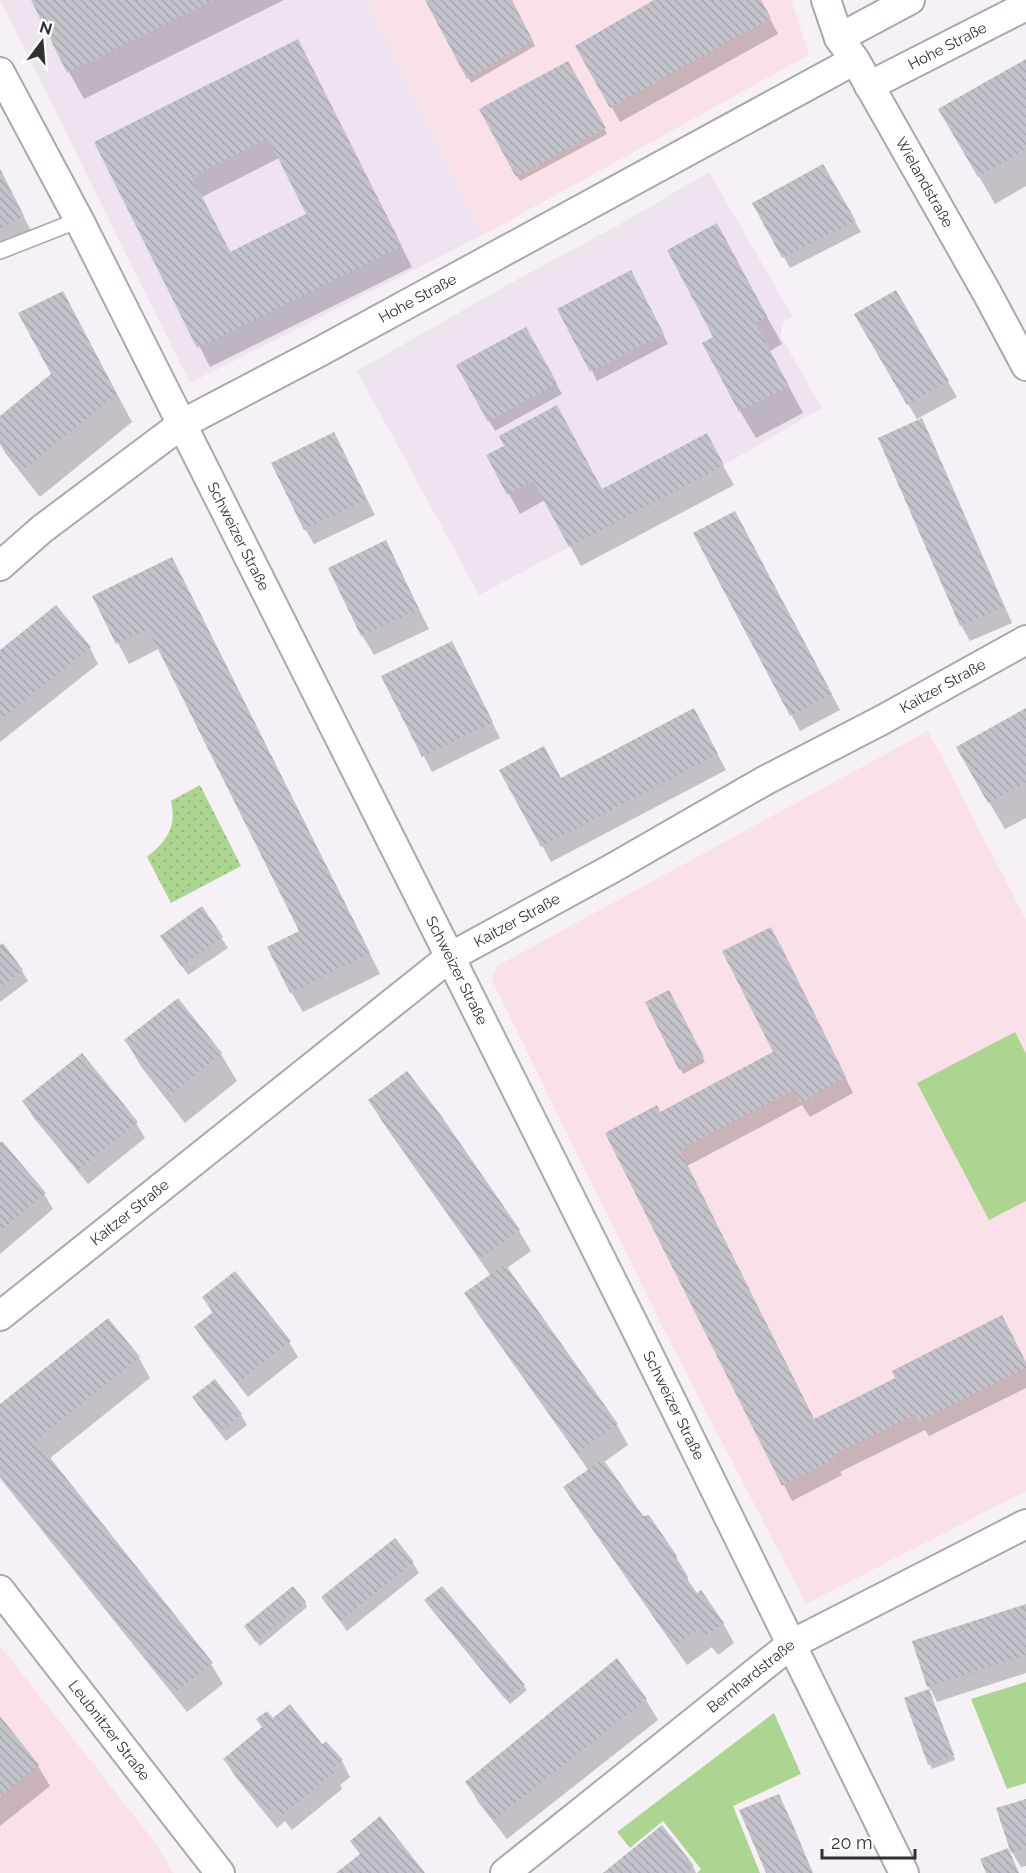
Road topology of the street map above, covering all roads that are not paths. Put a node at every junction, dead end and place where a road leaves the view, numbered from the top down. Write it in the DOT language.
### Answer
graph roads {
  1 [pos="826,0"];
  2 [pos="909,0"];
  3 [pos="1026,6"];
  4 [pos="847,49"];
  5 [pos="0,72"];
  6 [pos="869,86"];
  7 [pos="79,220"];
  8 [pos="0,251"];
  9 [pos="1026,366"];
  10 [pos="182,424"];
  11 [pos="0,566"];
  12 [pos="1026,640"];
  13 [pos="450,957"];
  14 [pos="0,1316"];
  15 [pos="1026,1524"];
  16 [pos="0,1590"];
  17 [pos="790,1645"];
  18 [pos="220,1873"];
  19 [pos="505,1873"];
  20 [pos="904,1873"];
  1 -- 4 [label="street, Wielandstraße"];
  2 -- 4 [label="street, Hohe Straße"];
  3 -- 6 [label="street, Hohe Straße"];
  4 -- 6 [label="street, Wielandstraße"];
  4 -- 10 [label="street, Hohe Straße"];
  5 -- 7 [label="street, Schweizer Straße"];
  6 -- 9 [label="street, Wielandstraße"];
  7 -- 8 [label="lane"];
  7 -- 10 [label="street, Schweizer Straße"];
  10 -- 11 [label="street, Hohe Straße"];
  10 -- 13 [label="street, Schweizer Straße"];
  12 -- 13 [label="street, Kaitzer Straße"];
  13 -- 14 [label="street, Kaitzer Straße"];
  13 -- 17 [label="street, Schweizer Straße"];
  15 -- 17 [label="street, Bernhardstraße"];
  16 -- 18 [label="street, Leubnitzer Straße"];
  17 -- 19 [label="street, Bernhardstraße"];
  17 -- 20 [label="street, Schweizer Straße"];
}
